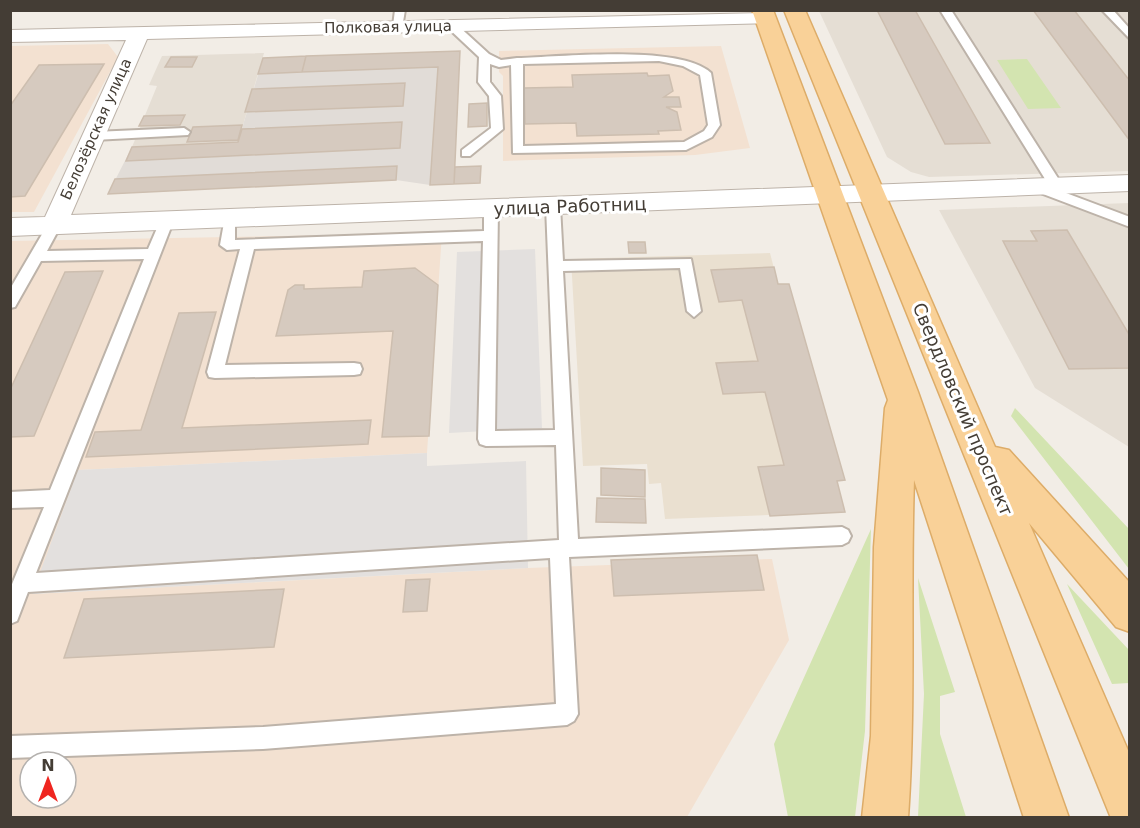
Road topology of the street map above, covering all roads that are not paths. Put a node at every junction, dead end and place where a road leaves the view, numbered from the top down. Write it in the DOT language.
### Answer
graph roads {
  1 [pos="794,10"];
  2 [pos="945,10"];
  3 [pos="1107,10"];
  4 [pos="763,14"];
  5 [pos="399,19"];
  6 [pos="451,25"];
  7 [pos="140,32"];
  8 [pos="10,36"];
  9 [pos="1130,36"];
  10 [pos="485,56"];
  11 [pos="517,61"];
  12 [pos="184,132"];
  13 [pos="94,136"];
  14 [pos="466,153"];
  15 [pos="1130,183"];
  16 [pos="1046,186"];
  17 [pos="873,192"];
  18 [pos="831,194"];
  19 [pos="553,206"];
  20 [pos="491,209"];
  21 [pos="230,220"];
  22 [pos="166,222"];
  23 [pos="1130,222"];
  24 [pos="10,227"];
  25 [pos="52,227"];
  26 [pos="490,236"];
  27 [pos="248,244"];
  28 [pos="153,254"];
  29 [pos="36,256"];
  30 [pos="555,266"];
  31 [pos="10,303"];
  32 [pos="694,311"];
  33 [pos="354,369"];
  34 [pos="902,392"];
  35 [pos="974,433"];
  36 [pos="564,437"];
  37 [pos="57,498"];
  38 [pos="10,500"];
  39 [pos="842,536"];
  40 [pos="564,549"];
  41 [pos="23,583"];
  42 [pos="1130,613"];
  43 [pos="10,614"];
  44 [pos="10,747"];
  45 [pos="1130,808"];
  46 [pos="885,818"];
  47 [pos="1047,818"];
  1 -- 17 [label="main road, Свердловский проспект"];
  2 -- 16 [label="lane"];
  3 -- 9 [label="lane"];
  4 -- 6 [label="street, Полковая улица"];
  4 -- 18 [label="main road"];
  5 -- 6 [label="street, Полковая улица"];
  5 -- 7 [label="street, Полковая улица"];
  6 -- 10 [label="lane"];
  7 -- 8 [label="street, Полковая улица"];
  7 -- 13 [label="street, Белозёрская улица"];
  10 -- 11 [label="lane"];
  10 -- 14 [label="lane"];
  11 -- 11 [label="lane"];
  12 -- 13 [label="lane"];
  13 -- 25 [label="street, Белозёрская улица"];
  15 -- 16 [label="street, улица Работниц"];
  16 -- 17 [label="street, улица Работниц"];
  16 -- 23 [label="lane"];
  17 -- 18 [label="street, улица Работниц"];
  17 -- 35 [label="main road, Свердловский проспект"];
  18 -- 19 [label="street, улица Работниц"];
  18 -- 34 [label="main road"];
  19 -- 20 [label="street, улица Работниц"];
  19 -- 30 [label="lane"];
  20 -- 21 [label="street, улица Работниц"];
  20 -- 26 [label="lane"];
  21 -- 22 [label="street, улица Работниц"];
  21 -- 27 [label="lane"];
  22 -- 25 [label="street, улица Работниц"];
  22 -- 28 [label="lane"];
  24 -- 25 [label="street, улица Работниц"];
  25 -- 29 [label="lane"];
  26 -- 27 [label="lane"];
  26 -- 36 [label="lane"];
  27 -- 33 [label="lane"];
  28 -- 29 [label="lane"];
  28 -- 37 [label="lane"];
  29 -- 31 [label="lane"];
  30 -- 32 [label="lane"];
  30 -- 36 [label="lane"];
  34 -- 46 [label="main road"];
  34 -- 47 [label="main road"];
  35 -- 42 [label="main road"];
  35 -- 45 [label="main road, Свердловский проспект"];
  36 -- 40 [label="lane"];
  37 -- 38 [label="lane"];
  37 -- 41 [label="lane"];
  39 -- 40 [label="lane"];
  40 -- 41 [label="lane"];
  40 -- 44 [label="lane"];
  41 -- 43 [label="lane"];
}
